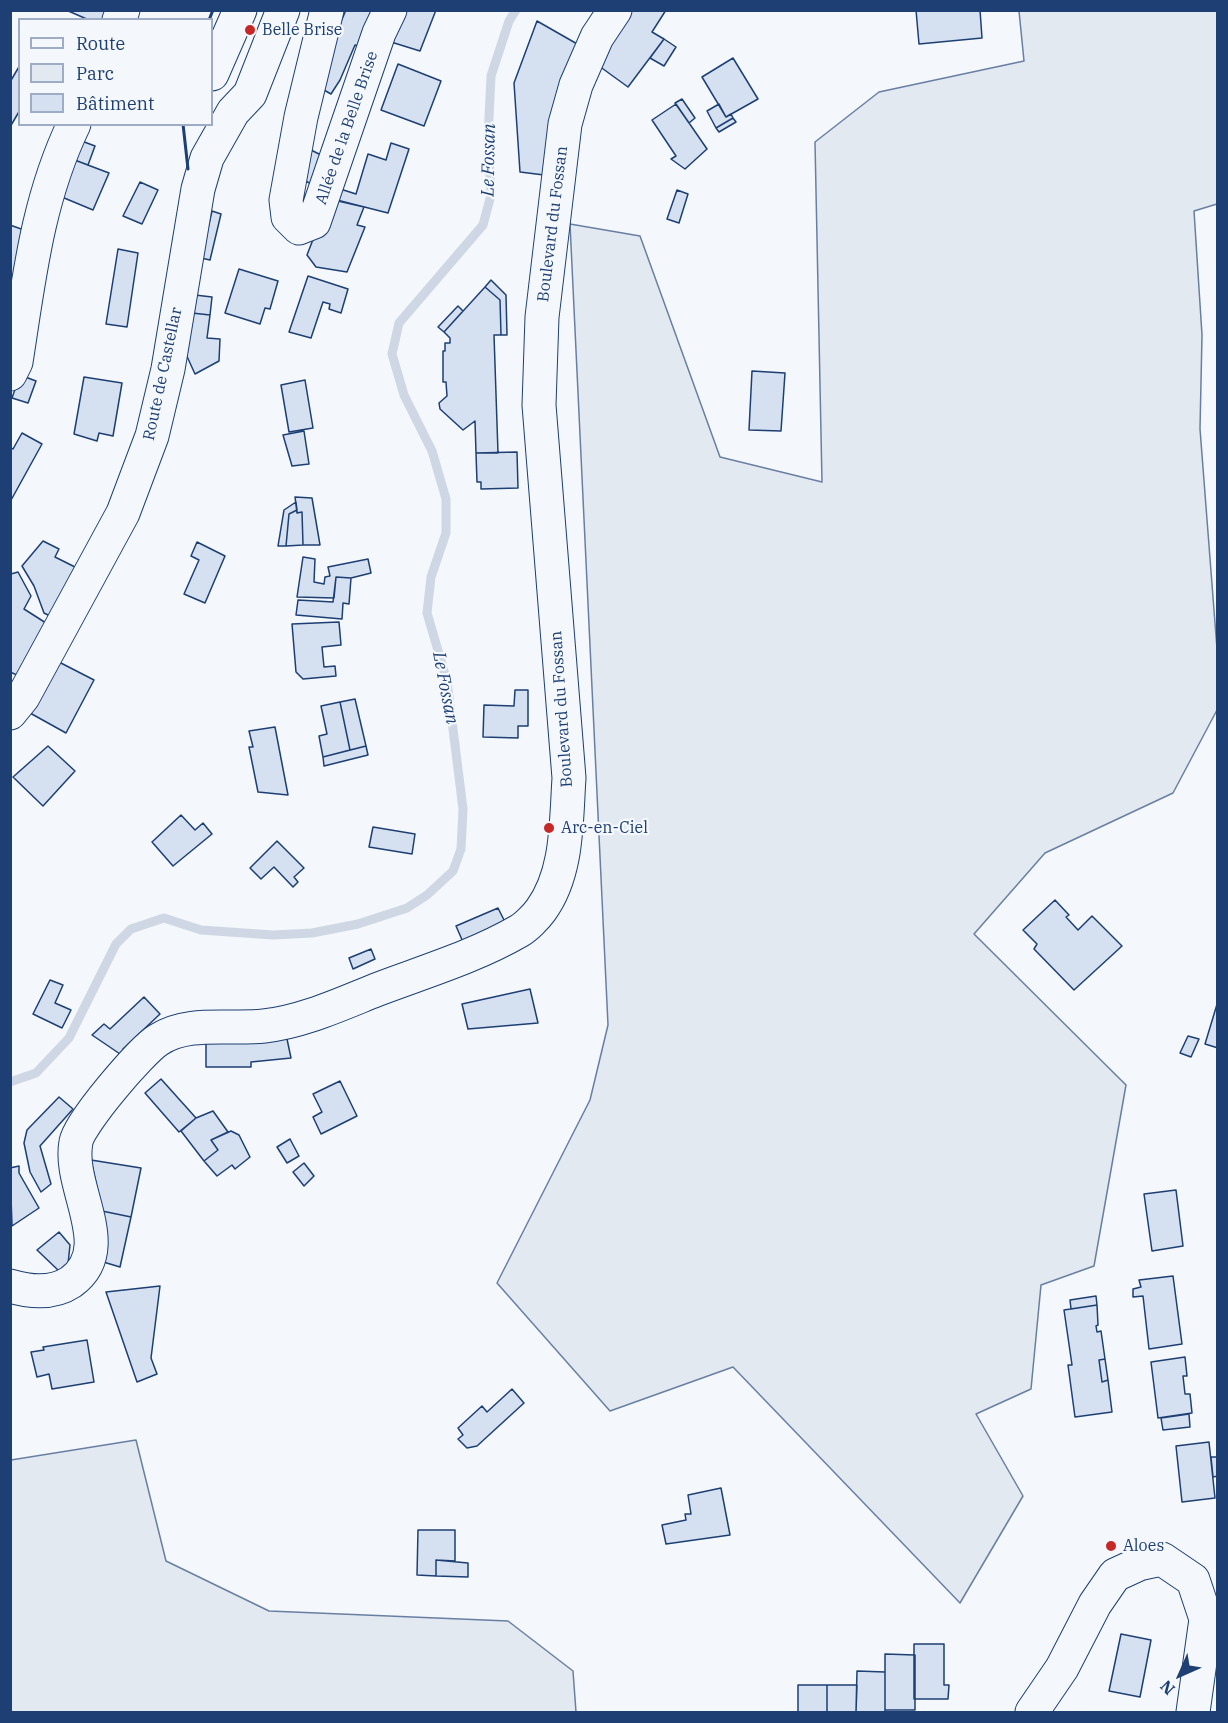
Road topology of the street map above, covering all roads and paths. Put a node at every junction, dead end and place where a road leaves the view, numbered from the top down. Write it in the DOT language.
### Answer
graph roads {
  1 [pos="240,10"];
  2 [pos="283,10"];
  3 [pos="327,10"];
  4 [pos="390,10"];
  5 [pos="615,10"];
  6 [pos="213,72"];
  7 [pos="222,102"];
  8 [pos="73,126"];
  9 [pos="10,374"];
  10 [pos="10,713"];
  11 [pos="10,1286"];
  12 [pos="1032,1713"];
  13 [pos="1193,1713"];
  1 -- 6 [label="street"];
  2 -- 7 [label="street, Route de Castellar"];
  3 -- 4 [label="street, Allée de la Belle Brise"];
  5 -- 11 [label="street, Boulevard du Fossan"];
  7 -- 10 [label="street, Route de Castellar"];
  8 -- 9 [label="street"];
  12 -- 13 [label="street"];
}
